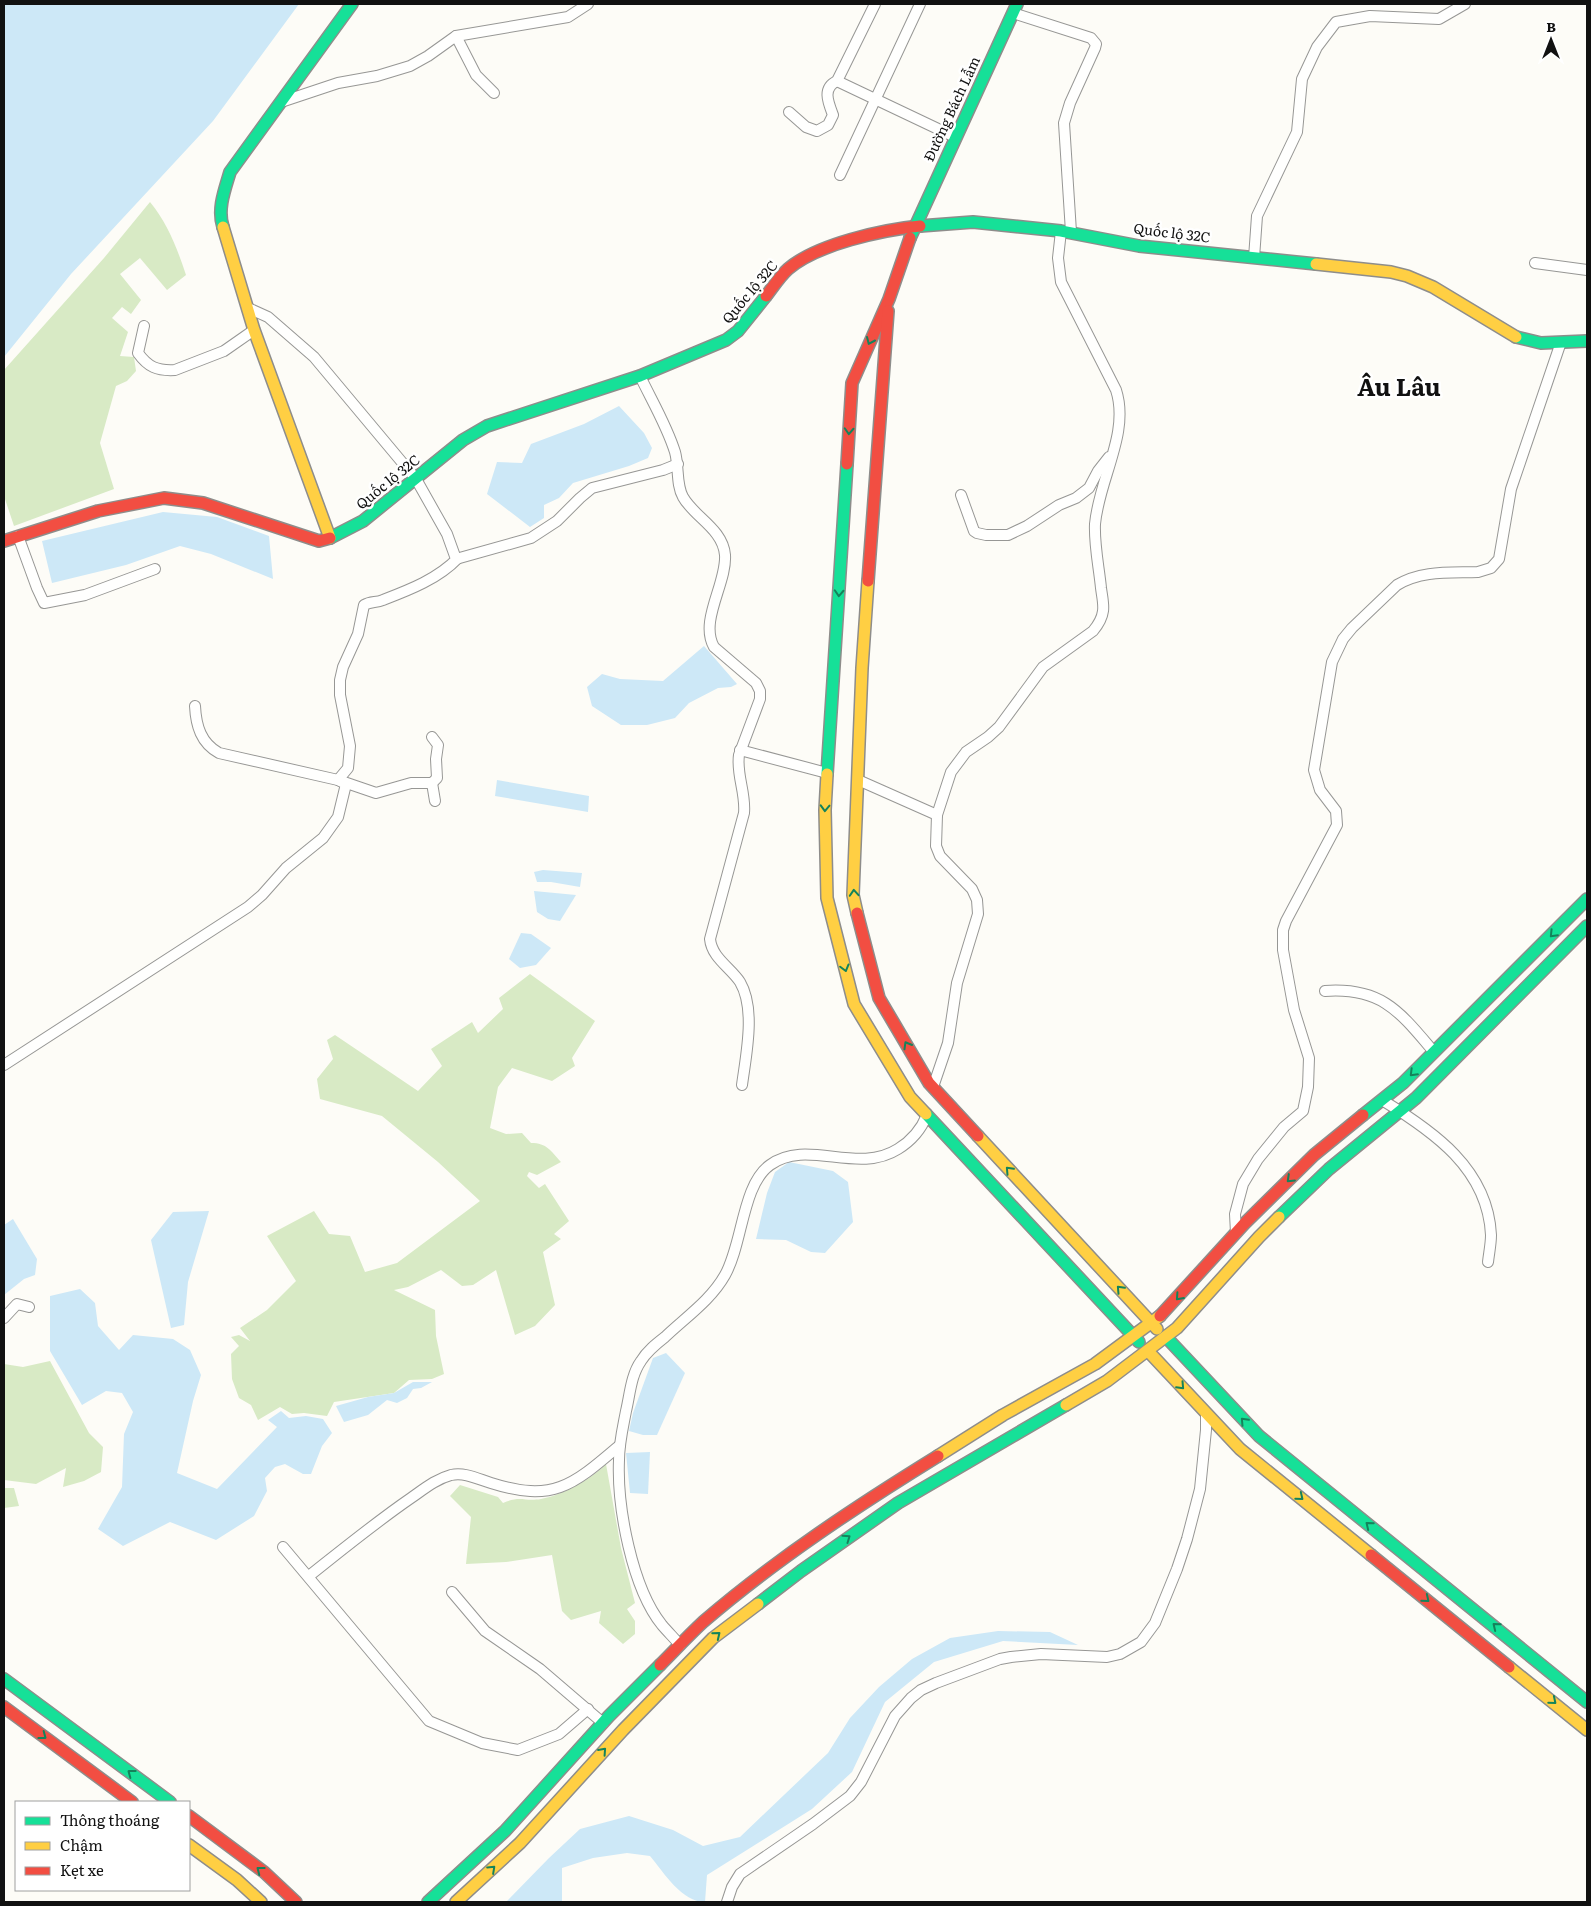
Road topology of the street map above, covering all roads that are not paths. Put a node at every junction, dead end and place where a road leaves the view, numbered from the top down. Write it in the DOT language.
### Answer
graph roads {
  1 [pos="352,4"];
  2 [pos="588,4"];
  3 [pos="875,4"];
  4 [pos="920,4"];
  5 [pos="1465,4"];
  6 [pos="1015,8"];
  7 [pos="456,36"];
  8 [pos="837,81"];
  9 [pos="494,93"];
  10 [pos="876,99"];
  11 [pos="281,102"];
  12 [pos="789,112"];
  13 [pos="956,136"];
  14 [pos="840,175"];
  15 [pos="914,227"];
  16 [pos="1066,232"];
  17 [pos="1254,258"];
  18 [pos="1536,263"];
  19 [pos="1587,270"];
  20 [pos="889,299"];
  21 [pos="248,308"];
  22 [pos="144,326"];
  23 [pos="254,330"];
  24 [pos="1587,341"];
  25 [pos="1560,342"];
  26 [pos="640,376"];
  27 [pos="1112,453"];
  28 [pos="678,464"];
  29 [pos="416,479"];
  30 [pos="961,495"];
  31 [pos="18,536"];
  32 [pos="330,538"];
  33 [pos="4,541"];
  34 [pos="456,559"];
  35 [pos="156,569"];
  36 [pos="195,706"];
  37 [pos="432,737"];
  38 [pos="740,750"];
  39 [pos="827,772"];
  40 [pos="338,780"];
  41 [pos="858,780"];
  42 [pos="432,783"];
  43 [pos="435,801"];
  44 [pos="937,815"];
  45 [pos="1587,899"];
  46 [pos="1587,926"];
  47 [pos="1325,991"];
  48 [pos="1434,1052"];
  49 [pos="4,1065"];
  50 [pos="742,1085"];
  51 [pos="933,1087"];
  52 [pos="1382,1100"];
  53 [pos="1399,1111"];
  54 [pos="927,1115"];
  55 [pos="1236,1233"];
  56 [pos="1488,1262"];
  57 [pos="29,1307"];
  58 [pos="4,1318"];
  59 [pos="1150,1323"];
  60 [pos="1133,1335"];
  61 [pos="1166,1336"];
  62 [pos="1148,1351"];
  63 [pos="1206,1413"];
  64 [pos="620,1445"];
  65 [pos="283,1547"];
  66 [pos="309,1576"];
  67 [pos="452,1592"];
  68 [pos="1515,1642"];
  69 [pos="680,1645"];
  70 [pos="1500,1658"];
  71 [pos="4,1679"];
  72 [pos="1587,1702"];
  73 [pos="4,1707"];
  74 [pos="588,1709"];
  75 [pos="603,1723"];
  76 [pos="1587,1730"];
  77 [pos="131,1801"];
  78 [pos="169,1801"];
  79 [pos="190,1817"];
  80 [pos="190,1845"];
  81 [pos="261,1902"];
  82 [pos="296,1902"];
  83 [pos="428,1902"];
  84 [pos="456,1902"];
  85 [pos="727,1902"];
  1 -- 11 [label="main road"];
  2 -- 7 [label="street"];
  3 -- 8 [label="street"];
  4 -- 10 [label="street"];
  5 -- 17 [label="street"];
  6 -- 13 [label="main road, Đường Bách Lẫm"];
  6 -- 16 [label="street"];
  7 -- 9 [label="street"];
  7 -- 11 [label="street"];
  8 -- 10 [label="street"];
  8 -- 12 [label="street"];
  10 -- 13 [label="street"];
  10 -- 14 [label="street"];
  11 -- 21 [label="main road"];
  13 -- 15 [label="main road, Đường Bách Lẫm"];
  15 -- 16 [label="main road, Quốc lộ 32C"];
  15 -- 20 [label="main road, Đường Bách Lẫm"];
  15 -- 26 [label="main road, Quốc lộ 32C"];
  16 -- 17 [label="main road, Quốc lộ 32C"];
  16 -- 27 [label="street"];
  17 -- 25 [label="main road, Quốc lộ 32C"];
  18 -- 19 [label="street"];
  20 -- 39 [label="main road, one-way"];
  20 -- 41 [label="main road"];
  21 -- 23 [label="main road"];
  21 -- 29 [label="street"];
  22 -- 23 [label="street"];
  23 -- 32 [label="main road"];
  24 -- 25 [label="main road, Quốc lộ 32C"];
  25 -- 55 [label="street"];
  26 -- 28 [label="street"];
  26 -- 29 [label="main road, Quốc lộ 32C"];
  27 -- 30 [label="street"];
  27 -- 44 [label="street"];
  28 -- 34 [label="street"];
  28 -- 38 [label="street"];
  29 -- 32 [label="main road, Quốc lộ 32C"];
  29 -- 34 [label="street"];
  31 -- 32 [label="main road, Quốc lộ 32C"];
  31 -- 33 [label="main road, Quốc lộ 32C"];
  31 -- 35 [label="street"];
  34 -- 40 [label="street"];
  36 -- 40 [label="street"];
  37 -- 42 [label="street"];
  38 -- 39 [label="street"];
  38 -- 50 [label="street"];
  39 -- 54 [label="main road, one-way"];
  40 -- 42 [label="street"];
  40 -- 49 [label="street"];
  41 -- 44 [label="street"];
  51 -- 41 [label="main road, one-way"];
  42 -- 43 [label="street"];
  44 -- 51 [label="street"];
  45 -- 48 [label="main road, one-way"];
  46 -- 53 [label="main road"];
  47 -- 48 [label="street"];
  48 -- 52 [label="main road, one-way"];
  59 -- 51 [label="main road, one-way"];
  52 -- 53 [label="street"];
  52 -- 55 [label="main road, one-way"];
  53 -- 56 [label="street"];
  53 -- 61 [label="main road"];
  54 -- 60 [label="main road"];
  54 -- 64 [label="street"];
  55 -- 59 [label="main road, one-way"];
  57 -- 58 [label="street"];
  59 -- 60 [label="main road"];
  59 -- 61 [label="main road"];
  60 -- 62 [label="main road"];
  60 -- 69 [label="main road"];
  61 -- 62 [label="main road"];
  68 -- 61 [label="main road, one-way"];
  62 -- 63 [label="main road, one-way"];
  84 -- 62 [label="main road, one-way"];
  63 -- 70 [label="main road, one-way"];
  63 -- 85 [label="street"];
  64 -- 66 [label="street"];
  64 -- 69 [label="street"];
  65 -- 66 [label="street"];
  66 -- 74 [label="street"];
  67 -- 74 [label="street"];
  68 -- 70 [label="main road"];
  68 -- 72 [label="main road"];
  69 -- 75 [label="main road"];
  70 -- 76 [label="main road, one-way"];
  78 -- 71 [label="main road, one-way"];
  73 -- 77 [label="main road, one-way"];
  74 -- 75 [label="street"];
  75 -- 83 [label="main road"];
  82 -- 79 [label="main road, one-way"];
  80 -- 81 [label="main road"];
}
